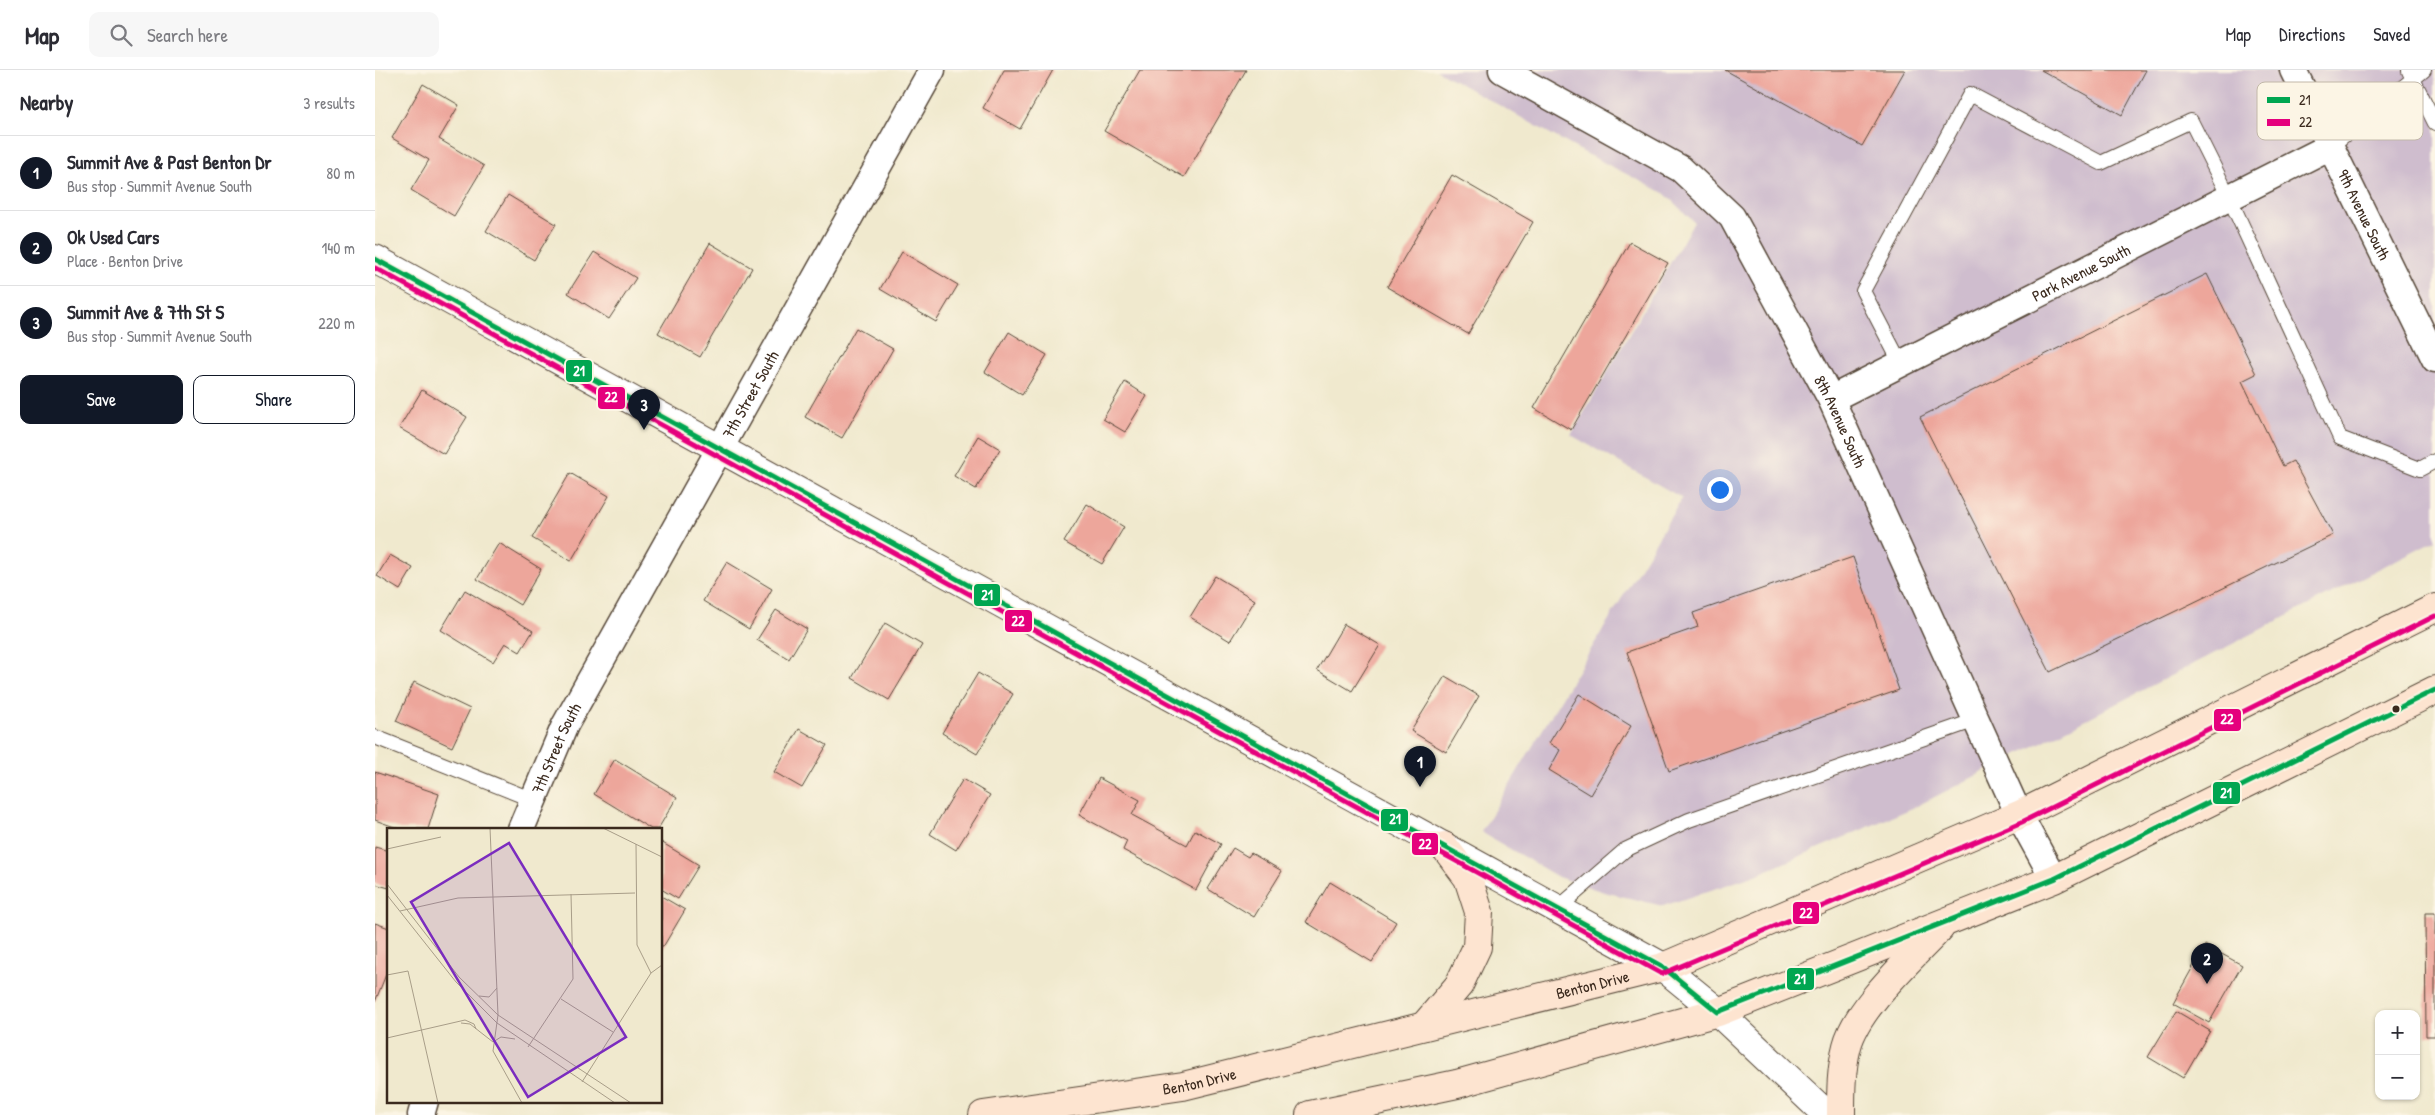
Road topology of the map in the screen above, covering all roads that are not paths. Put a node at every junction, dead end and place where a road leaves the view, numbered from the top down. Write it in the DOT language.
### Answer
graph roads {
  1 [pos="932,70"];
  2 [pos="1503,70"];
  3 [pos="2293,70"];
  4 [pos="2415,73"];
  5 [pos="2299,82"];
  6 [pos="2405,82"];
  7 [pos="2423,93"];
  8 [pos="2435,123"];
  9 [pos="2328,140"];
  10 [pos="2338,140"];
  11 [pos="2331,146"];
  12 [pos="2229,197"];
  13 [pos="375,259"];
  14 [pos="2435,359"];
  15 [pos="1901,364"];
  16 [pos="1831,399"];
  17 [pos="720,448"];
  18 [pos="2435,461"];
  19 [pos="2435,608"];
  20 [pos="2435,690"];
  21 [pos="1976,720"];
  22 [pos="375,737"];
  23 [pos="533,800"];
  24 [pos="2019,815"];
  25 [pos="521,828"];
  26 [pos="1444,846"];
  27 [pos="2054,879"];
  28 [pos="1557,909"];
  29 [pos="1947,921"];
  30 [pos="1663,967"];
  31 [pos="1718,1012"];
  32 [pos="1424,1026"];
  33 [pos="425,1102"];
  34 [pos="421,1115"];
  35 [pos="983,1115"];
  36 [pos="1310,1115"];
  37 [pos="1827,1115"];
  38 [pos="1841,1115"];
  1 -- 17 [label="street, 7th Street South"];
  2 -- 16 [label="street, 8th Avenue South"];
  3 -- 5 [label="street, 9th Avenue South"];
  4 -- 6 [label="lane"];
  7 -- 8 [label="lane"];
  9 -- 11 [label="street, 9th Avenue South"];
  10 -- 11 [label="lane"];
  11 -- 12 [label="street, Park Avenue South"];
  11 -- 14 [label="street, 9th Avenue South"];
  12 -- 15 [label="street, Park Avenue South"];
  12 -- 15 [label="lane"];
  12 -- 18 [label="lane"];
  13 -- 17 [label="street"];
  15 -- 16 [label="street, Park Avenue South"];
  16 -- 21 [label="street, 8th Avenue South"];
  17 -- 23 [label="street, 7th Street South"];
  17 -- 26 [label="street"];
  19 -- 24 [label="main road, Benton Drive"];
  20 -- 27 [label="main road"];
  21 -- 24 [label="street, 8th Avenue South"];
  21 -- 28 [label="lane"];
  22 -- 23 [label="lane"];
  23 -- 25 [label="street, 7th Street South"];
  24 -- 27 [label="street, 8th Avenue South"];
  24 -- 30 [label="main road, Benton Drive"];
  26 -- 28 [label="street"];
  26 -- 32 [label="main road"];
  27 -- 29 [label="main road"];
  28 -- 30 [label="street"];
  29 -- 31 [label="main road"];
  29 -- 38 [label="main road"];
  30 -- 31 [label="street"];
  30 -- 32 [label="main road, Benton Drive"];
  31 -- 36 [label="main road"];
  31 -- 37 [label="street"];
  32 -- 35 [label="main road, Benton Drive"];
  33 -- 34 [label="street"];
}
